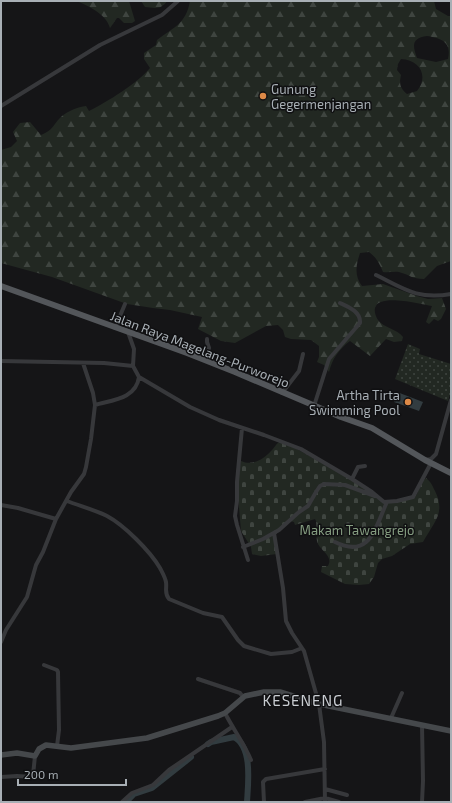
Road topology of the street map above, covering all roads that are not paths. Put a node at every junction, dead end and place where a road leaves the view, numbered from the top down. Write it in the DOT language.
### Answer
graph roads {
  1 [pos="178,1"];
  2 [pos="1,106"];
  3 [pos="376,275"];
  4 [pos="1,286"];
  5 [pos="451,294"];
  6 [pos="340,303"];
  7 [pos="125,304"];
  8 [pos="115,328"];
  9 [pos="128,332"];
  10 [pos="207,339"];
  11 [pos="303,354"];
  12 [pos="205,360"];
  13 [pos="1,361"];
  14 [pos="83,363"];
  15 [pos="133,366"];
  16 [pos="138,377"];
  17 [pos="282,392"];
  18 [pos="451,400"];
  19 [pos="95,405"];
  20 [pos="314,406"];
  21 [pos="242,428"];
  22 [pos="437,451"];
  23 [pos="424,460"];
  24 [pos="434,465"];
  25 [pos="365,466"];
  26 [pos="451,473"];
  27 [pos="352,479"];
  28 [pos="378,497"];
  29 [pos="67,501"];
  30 [pos="387,502"];
  31 [pos="1,505"];
  32 [pos="56,519"];
  33 [pos="274,533"];
  34 [pos="335,542"];
  35 [pos="243,547"];
  36 [pos="248,560"];
  37 [pos="1,629"];
  38 [pos="6,632"];
  39 [pos="1,642"];
  40 [pos="302,648"];
  41 [pos="44,666"];
  42 [pos="198,679"];
  43 [pos="402,694"];
  44 [pos="243,697"];
  45 [pos="319,704"];
  46 [pos="225,713"];
  47 [pos="391,718"];
  48 [pos="422,725"];
  49 [pos="232,727"];
  50 [pos="451,731"];
  51 [pos="57,746"];
  52 [pos="1,755"];
  53 [pos="35,756"];
  54 [pos="251,760"];
  55 [pos="324,769"];
  56 [pos="1,777"];
  57 [pos="325,789"];
  58 [pos="347,795"];
  59 [pos="325,800"];
  60 [pos="122,802"];
  61 [pos="264,802"];
  62 [pos="305,802"];
  63 [pos="339,802"];
  64 [pos="422,802"];
  1 -- 2 [label="street"];
  3 -- 5 [label="street"];
  4 -- 8 [label="main road, Jalan Raya Magelang-Purworejo"];
  6 -- 20 [label="street"];
  7 -- 8 [label="street"];
  8 -- 9 [label="main road, Jalan Raya Magelang-Purworejo"];
  9 -- 12 [label="main road, Jalan Raya Magelang-Purworejo"];
  9 -- 15 [label="street"];
  10 -- 12 [label="street"];
  11 -- 17 [label="street"];
  12 -- 17 [label="main road, Jalan Raya Magelang-Purworejo"];
  13 -- 14 [label="street"];
  14 -- 15 [label="street"];
  14 -- 19 [label="street"];
  15 -- 16 [label="street"];
  16 -- 19 [label="street"];
  16 -- 21 [label="street"];
  17 -- 20 [label="main road, Jalan Raya Magelang-Purworejo"];
  18 -- 22 [label="street"];
  19 -- 29 [label="street"];
  20 -- 23 [label="main road, Jalan Raya Magelang-Purworejo"];
  21 -- 27 [label="street"];
  21 -- 35 [label="street"];
  22 -- 23 [label="street"];
  22 -- 24 [label="street"];
  23 -- 24 [label="main road, Jalan Raya Magelang-Purworejo"];
  24 -- 26 [label="main road, Jalan Raya Magelang-Purworejo"];
  24 -- 30 [label="street"];
  25 -- 27 [label="street"];
  27 -- 28 [label="street"];
  28 -- 30 [label="street"];
  28 -- 33 [label="street"];
  29 -- 32 [label="street"];
  29 -- 40 [label="street"];
  30 -- 34 [label="street"];
  31 -- 32 [label="street"];
  32 -- 38 [label="street"];
  33 -- 35 [label="street"];
  33 -- 40 [label="street"];
  35 -- 36 [label="street"];
  37 -- 38 [label="street"];
  38 -- 39 [label="street"];
  40 -- 45 [label="street"];
  41 -- 51 [label="street"];
  42 -- 44 [label="street"];
  43 -- 47 [label="street"];
  44 -- 45 [label="street"];
  44 -- 46 [label="street"];
  45 -- 47 [label="street"];
  45 -- 55 [label="street"];
  46 -- 49 [label="street"];
  46 -- 51 [label="street"];
  47 -- 48 [label="street"];
  48 -- 50 [label="street"];
  48 -- 64 [label="street"];
  49 -- 54 [label="street"];
  49 -- 60 [label="street"];
  51 -- 53 [label="street"];
  52 -- 53 [label="street"];
  53 -- 56 [label="street"];
  55 -- 57 [label="street"];
  55 -- 61 [label="street"];
  57 -- 58 [label="street"];
  57 -- 59 [label="street"];
  59 -- 62 [label="street"];
  59 -- 63 [label="street"];
}
